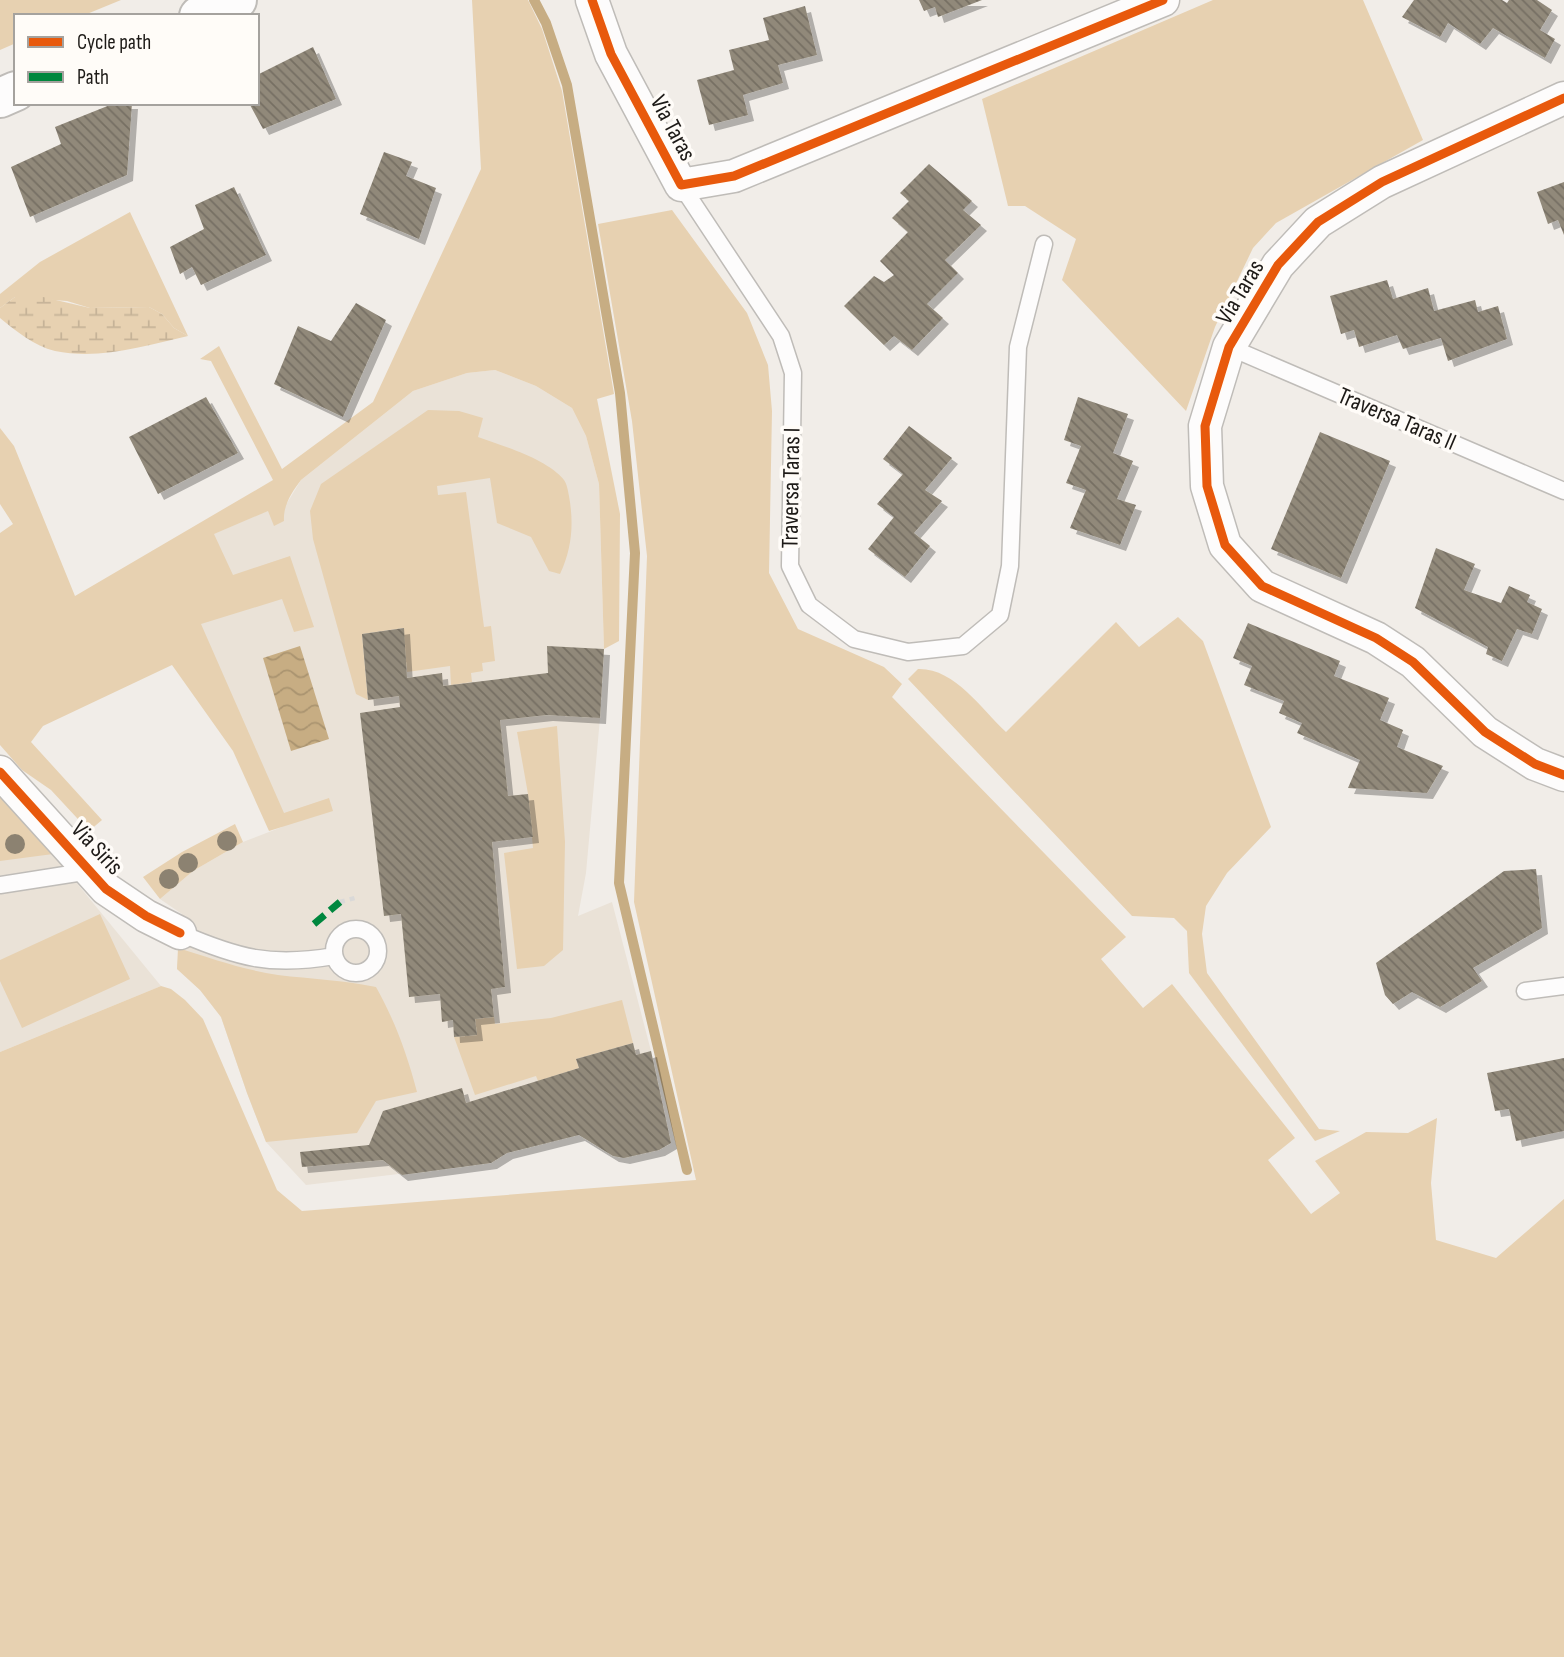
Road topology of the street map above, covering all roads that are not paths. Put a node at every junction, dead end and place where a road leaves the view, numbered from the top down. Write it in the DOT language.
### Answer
graph roads {
  1 [pos="237,0"];
  2 [pos="592,0"];
  3 [pos="1163,0"];
  4 [pos="204,14"];
  5 [pos="1564,97"];
  6 [pos="681,185"];
  7 [pos="1044,244"];
  8 [pos="1229,347"];
  9 [pos="1564,491"];
  10 [pos="0,772"];
  11 [pos="1564,775"];
  12 [pos="90,871"];
  13 [pos="0,885"];
  14 [pos="180,933"];
  15 [pos="334,956"];
  16 [pos="1564,986"];
  17 [pos="1525,991"];
  1 -- 4 [label="street"];
  2 -- 6 [label="street, Via Taras"];
  3 -- 6 [label="street, Via Taras"];
  5 -- 8 [label="street, Via Taras"];
  6 -- 7 [label="lane, Traversa Taras I"];
  8 -- 9 [label="lane, Traversa Taras II"];
  8 -- 11 [label="street, Via Taras"];
  10 -- 12 [label="street, Via Siris"];
  12 -- 13 [label="lane"];
  12 -- 14 [label="street, Via Siris"];
  14 -- 15 [label="lane"];
  16 -- 17 [label="lane"];
}
